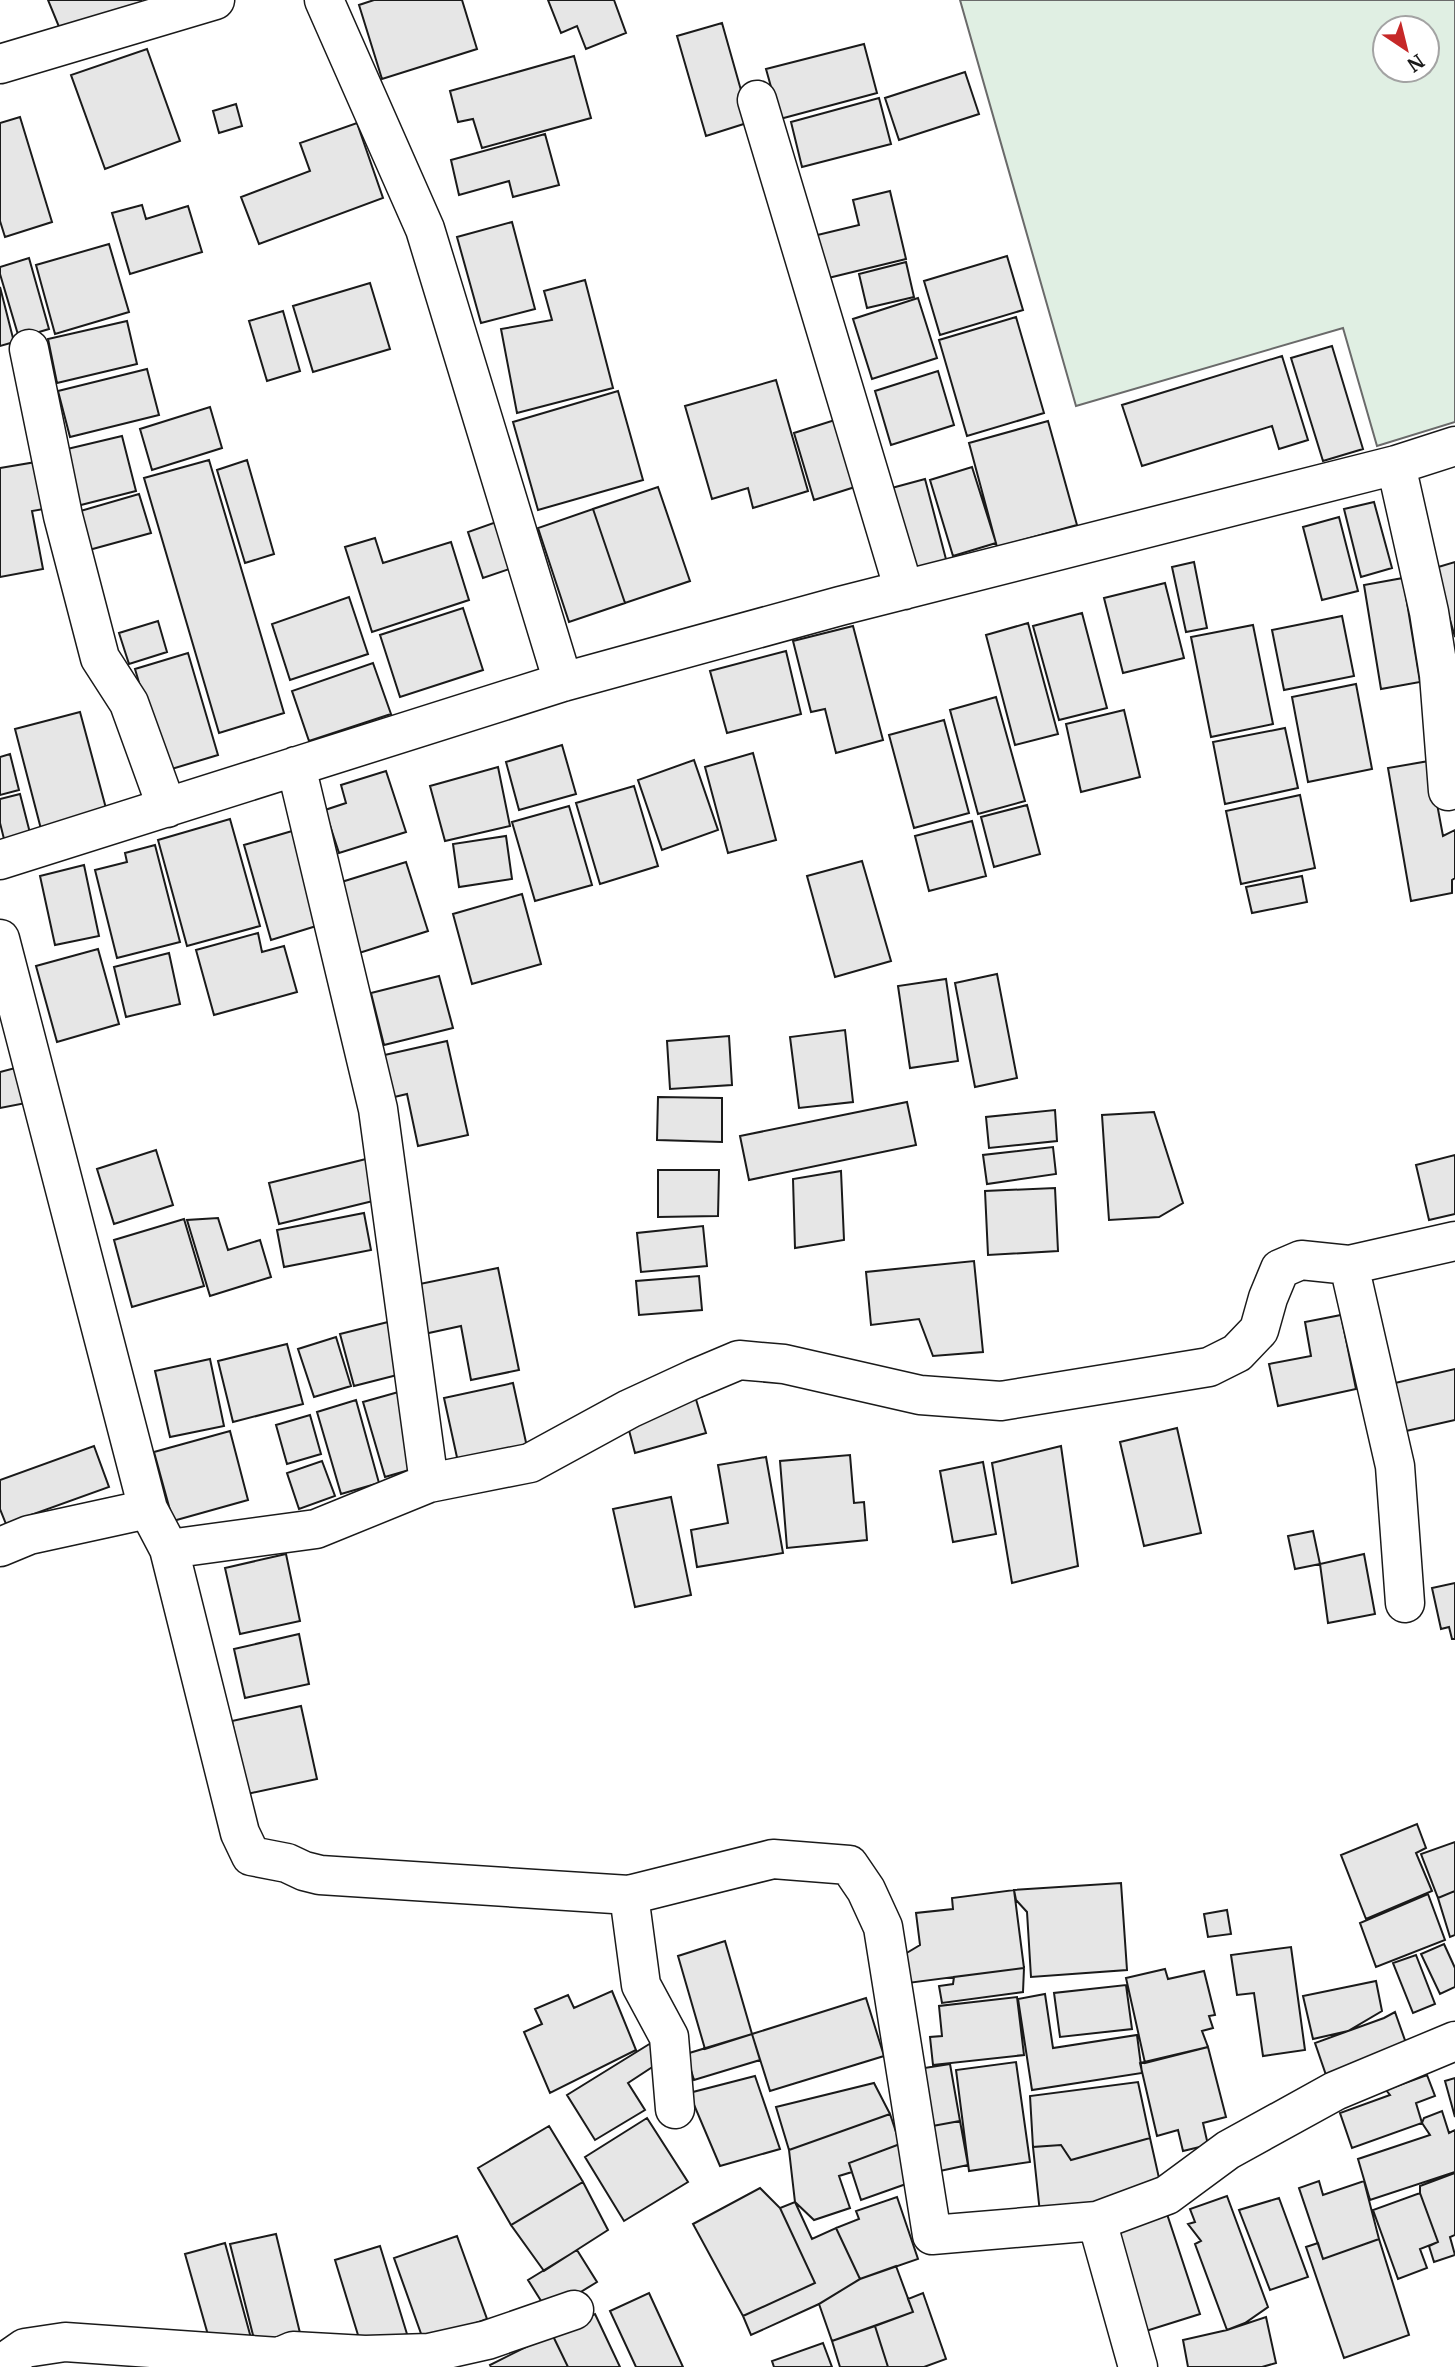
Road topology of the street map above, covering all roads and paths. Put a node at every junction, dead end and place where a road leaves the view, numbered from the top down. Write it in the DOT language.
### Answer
graph roads {
  1 [pos="215,0"];
  2 [pos="324,0"];
  3 [pos="0,64"];
  4 [pos="757,100"];
  5 [pos="29,349"];
  6 [pos="1455,446"];
  7 [pos="1396,465"];
  8 [pos="904,590"];
  9 [pos="563,682"];
  10 [pos="296,766"];
  11 [pos="1448,791"];
  12 [pos="167,808"];
  13 [pos="0,860"];
  14 [pos="0,939"];
  15 [pos="1455,1241"];
  16 [pos="1349,1265"];
  17 [pos="429,1483"];
  18 [pos="148,1509"];
  19 [pos="0,1546"];
  20 [pos="170,1549"];
  21 [pos="1405,1603"];
  22 [pos="629,1895"];
  23 [pos="1455,2041"];
  24 [pos="675,2109"];
  25 [pos="1097,2221"];
  26 [pos="574,2310"];
  27 [pos="277,2362"];
  28 [pos="6,2367"];
  29 [pos="1138,2367"];
  1 -- 3 [label="street"];
  2 -- 9 [label="street"];
  4 -- 8 [label="street"];
  5 -- 12 [label="street"];
  6 -- 7 [label="street"];
  7 -- 8 [label="street"];
  7 -- 11 [label="street"];
  8 -- 9 [label="street"];
  9 -- 10 [label="street"];
  10 -- 12 [label="street"];
  10 -- 17 [label="street"];
  12 -- 13 [label="street"];
  14 -- 18 [label="street"];
  15 -- 16 [label="street"];
  16 -- 17 [label="street"];
  16 -- 21 [label="street"];
  17 -- 20 [label="street"];
  18 -- 19 [label="street"];
  18 -- 20 [label="street"];
  20 -- 22 [label="street"];
  22 -- 24 [label="street"];
  22 -- 25 [label="street"];
  23 -- 25 [label="street"];
  25 -- 29 [label="street"];
  26 -- 27 [label="street"];
  27 -- 28 [label="street"];
}
